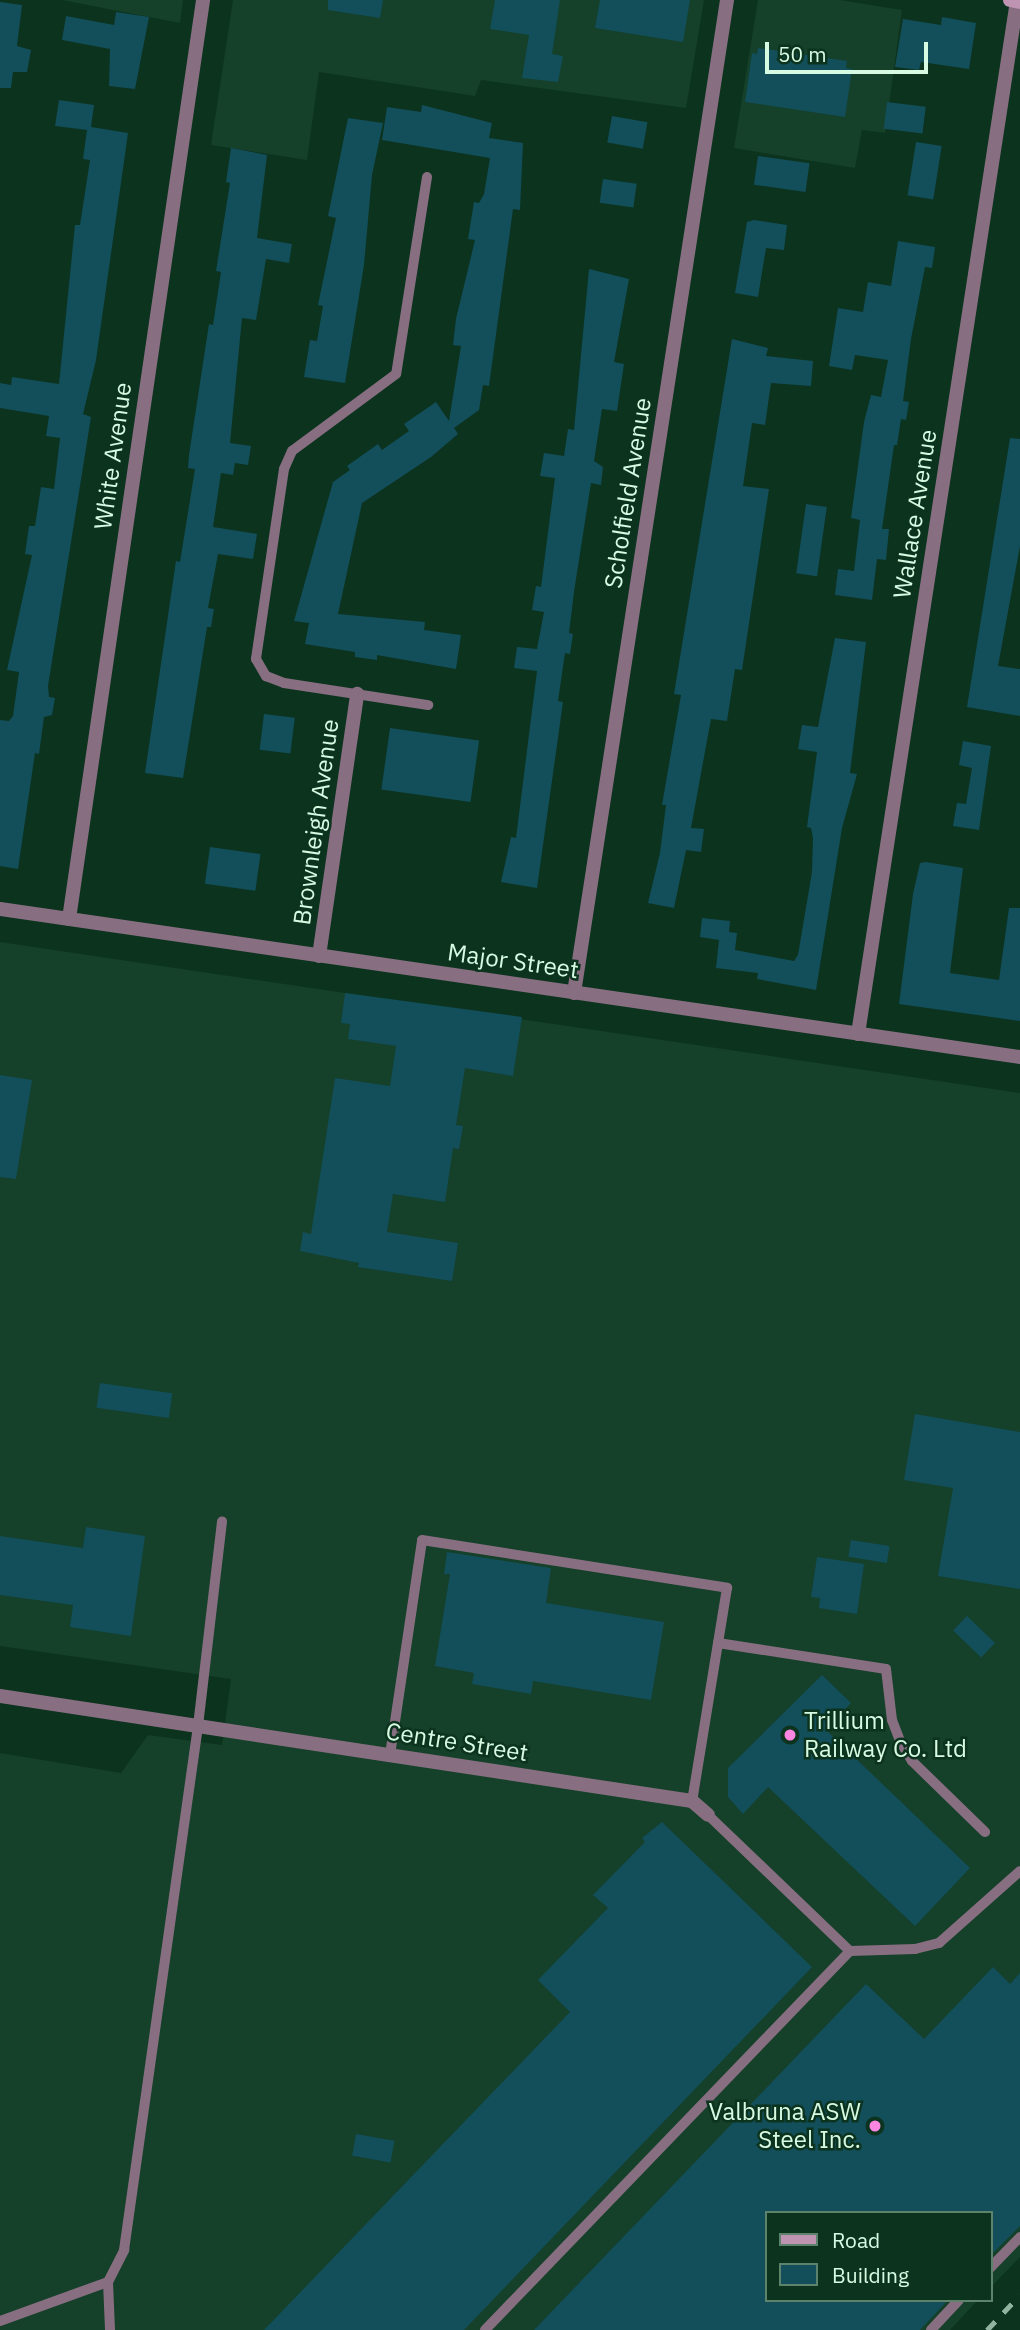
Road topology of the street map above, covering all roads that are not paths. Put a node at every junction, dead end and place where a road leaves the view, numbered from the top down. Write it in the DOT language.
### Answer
graph roads {
  1 [pos="203,0"];
  2 [pos="727,0"];
  3 [pos="1016,1"];
  4 [pos="427,177"];
  5 [pos="357,694"];
  6 [pos="428,705"];
  7 [pos="0,909"];
  8 [pos="69,919"];
  9 [pos="319,956"];
  10 [pos="574,993"];
  11 [pos="858,1034"];
  12 [pos="1020,1058"];
  13 [pos="222,1521"];
  14 [pos="718,1643"];
  15 [pos="0,1696"];
  16 [pos="198,1726"];
  17 [pos="390,1755"];
  18 [pos="692,1801"];
  19 [pos="708,1815"];
  20 [pos="985,1832"];
  21 [pos="1020,1871"];
  22 [pos="850,1951"];
  23 [pos="1020,2237"];
  24 [pos="992,2266"];
  25 [pos="108,2281"];
  26 [pos="957,2302"];
  27 [pos="0,2321"];
  28 [pos="110,2330"];
  29 [pos="485,2330"];
  30 [pos="931,2330"];
  1 -- 8 [label="street, White Avenue"];
  2 -- 10 [label="street, Scholfield Avenue"];
  3 -- 11 [label="street, Wallace Avenue"];
  4 -- 5 [label="lane"];
  5 -- 6 [label="lane"];
  5 -- 9 [label="street, Brownleigh Avenue"];
  7 -- 8 [label="street, Major Street"];
  8 -- 9 [label="street, Major Street"];
  9 -- 10 [label="street, Major Street"];
  10 -- 11 [label="street, Major Street"];
  11 -- 12 [label="street, Major Street"];
  13 -- 16 [label="lane"];
  14 -- 17 [label="lane"];
  14 -- 18 [label="lane"];
  14 -- 20 [label="lane"];
  15 -- 16 [label="street, Centre Street"];
  16 -- 17 [label="street, Centre Street"];
  16 -- 25 [label="lane"];
  17 -- 18 [label="street, Centre Street"];
  18 -- 19 [label="street"];
  19 -- 22 [label="lane"];
  21 -- 22 [label="lane"];
  22 -- 29 [label="lane"];
  23 -- 24 [label="lane"];
  25 -- 27 [label="lane"];
  25 -- 28 [label="lane"];
  26 -- 30 [label="lane"];
}
